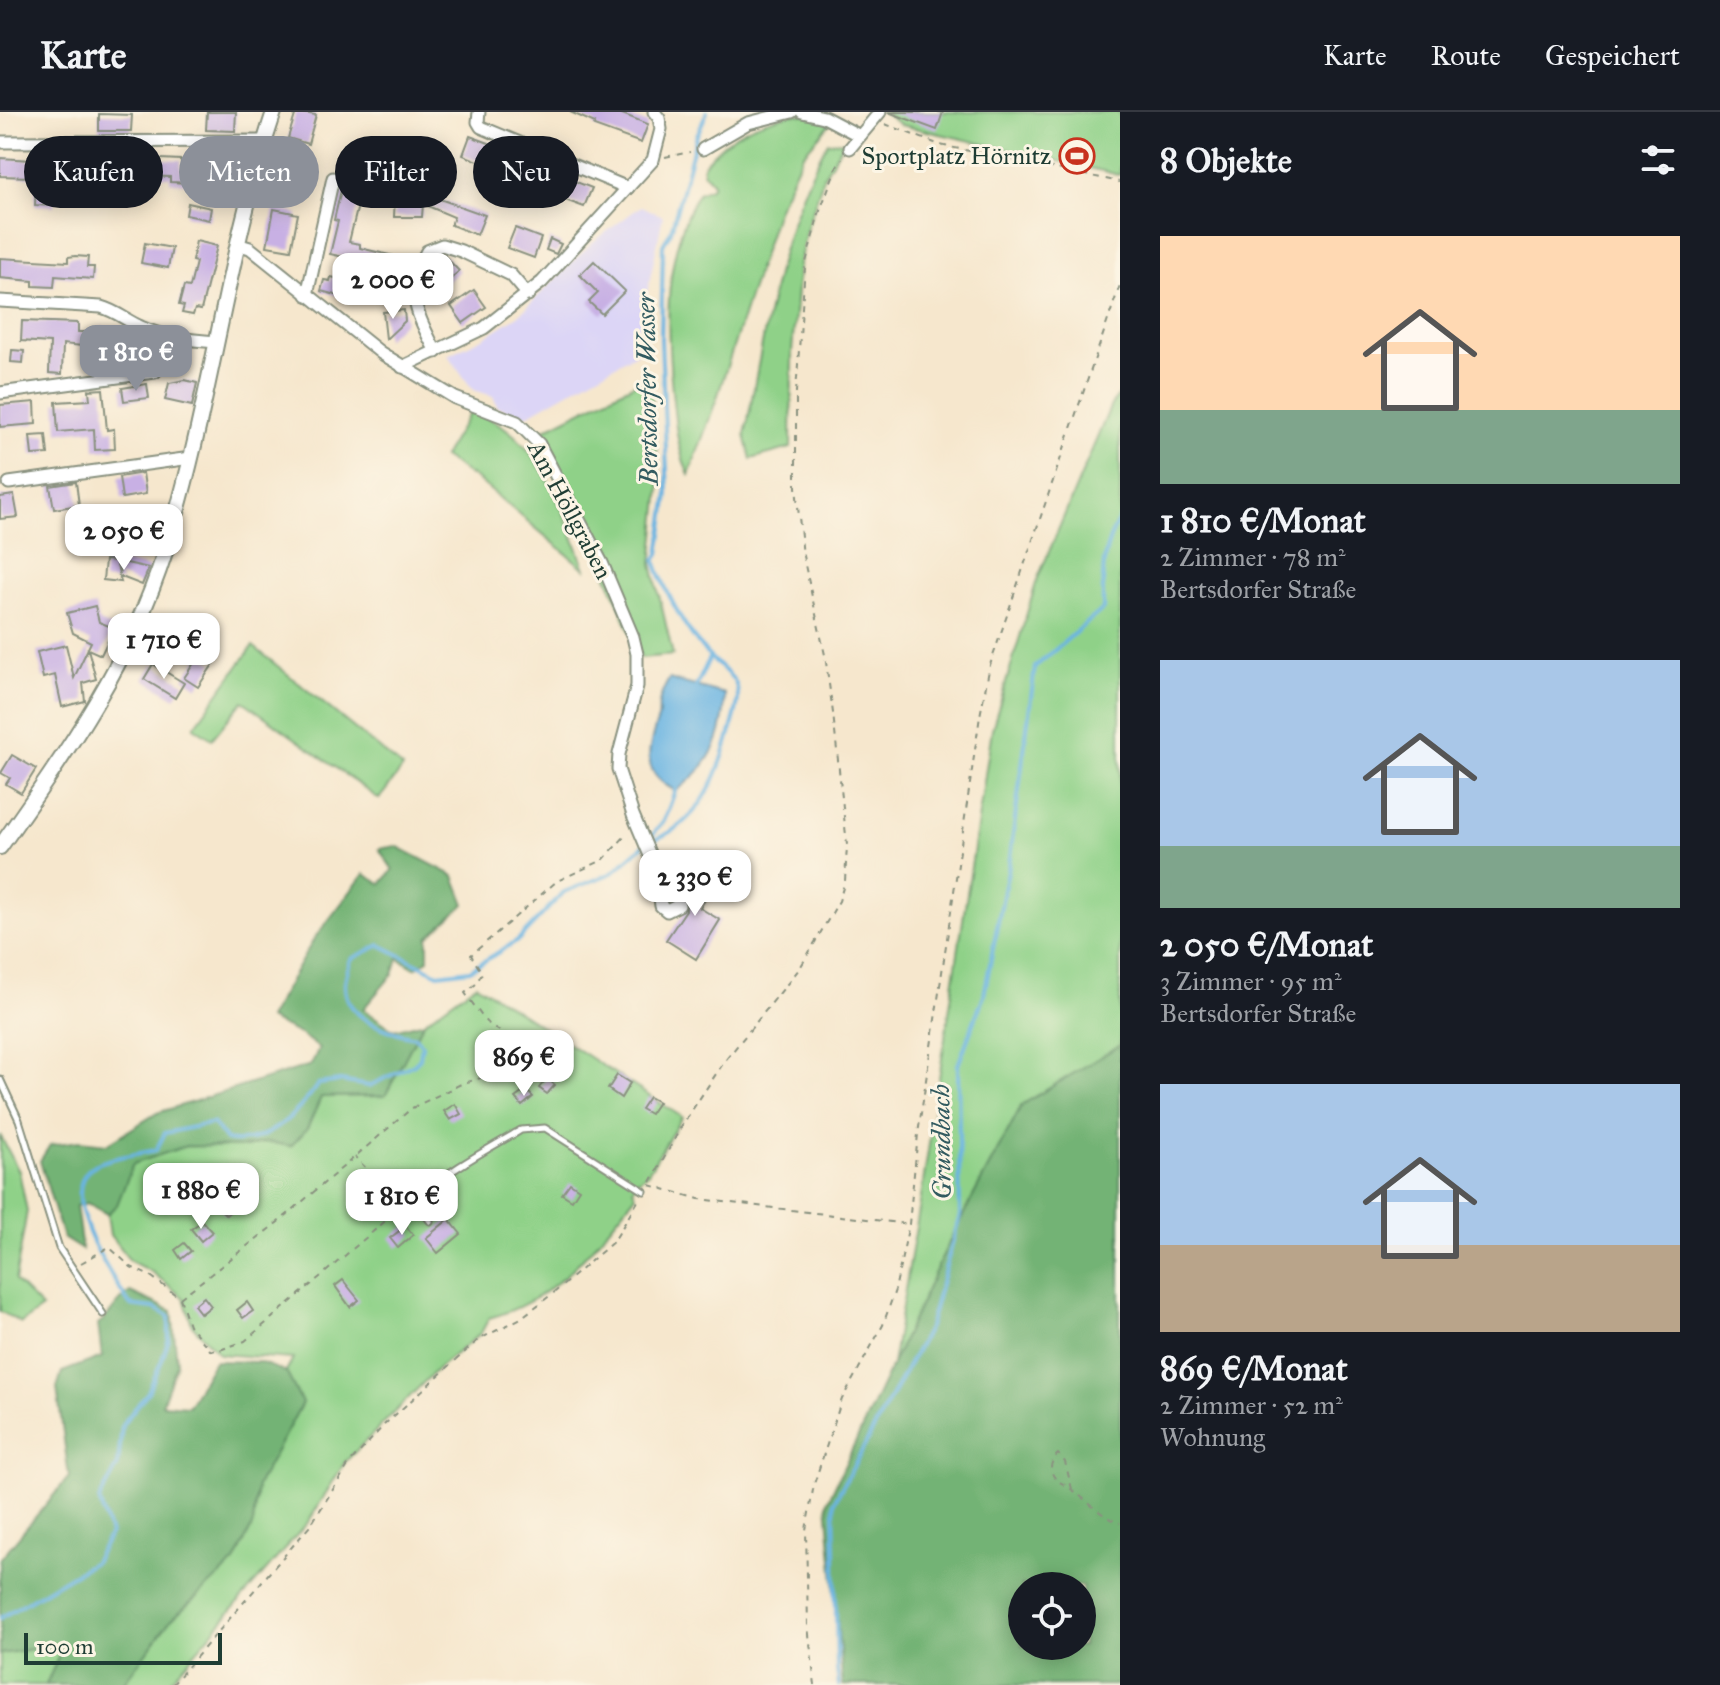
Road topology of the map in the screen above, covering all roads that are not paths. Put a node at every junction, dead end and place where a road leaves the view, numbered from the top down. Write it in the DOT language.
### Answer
graph roads {
  1 [pos="479,112"];
  2 [pos="654,112"];
  3 [pos="792,112"];
  4 [pos="802,112"];
  5 [pos="269,116"];
  6 [pos="877,116"];
  7 [pos="858,135"];
  8 [pos="267,136"];
  9 [pos="179,141"];
  10 [pos="0,142"];
  11 [pos="850,148"];
  12 [pos="703,149"];
  13 [pos="333,178"];
  14 [pos="628,188"];
  15 [pos="249,208"];
  16 [pos="240,245"];
  17 [pos="307,295"];
  18 [pos="528,295"];
  19 [pos="0,301"];
  20 [pos="176,338"];
  21 [pos="217,342"];
  22 [pos="436,352"];
  23 [pos="402,367"];
  24 [pos="0,393"];
  25 [pos="191,458"];
  26 [pos="9,483"];
  27 [pos="0,847"];
  28 [pos="657,872"];
  29 [pos="0,1079"];
  30 [pos="644,1191"];
  31 [pos="430,1221"];
  32 [pos="103,1314"];
  1 -- 14 [label="street"];
  2 -- 14 [label="street"];
  3 -- 12 [label="street"];
  4 -- 7 [label="street"];
  5 -- 8 [label="main road"];
  6 -- 7 [label="street"];
  7 -- 11 [label="street"];
  9 -- 10 [label="street"];
  13 -- 17 [label="street"];
  14 -- 18 [label="street"];
  15 -- 16 [label="main road"];
  16 -- 17 [label="street, Am Höllgraben"];
  16 -- 21 [label="main road"];
  17 -- 23 [label="street, Am Höllgraben"];
  18 -- 22 [label="street"];
  18 -- 22 [label="street"];
  19 -- 20 [label="street"];
  20 -- 21 [label="street"];
  20 -- 24 [label="street"];
  21 -- 25 [label="main road"];
  22 -- 23 [label="street"];
  23 -- 28 [label="street, Am Höllgraben"];
  25 -- 26 [label="street"];
  25 -- 27 [label="main road"];
  29 -- 32 [label="lane"];
  30 -- 31 [label="lane"];
}
